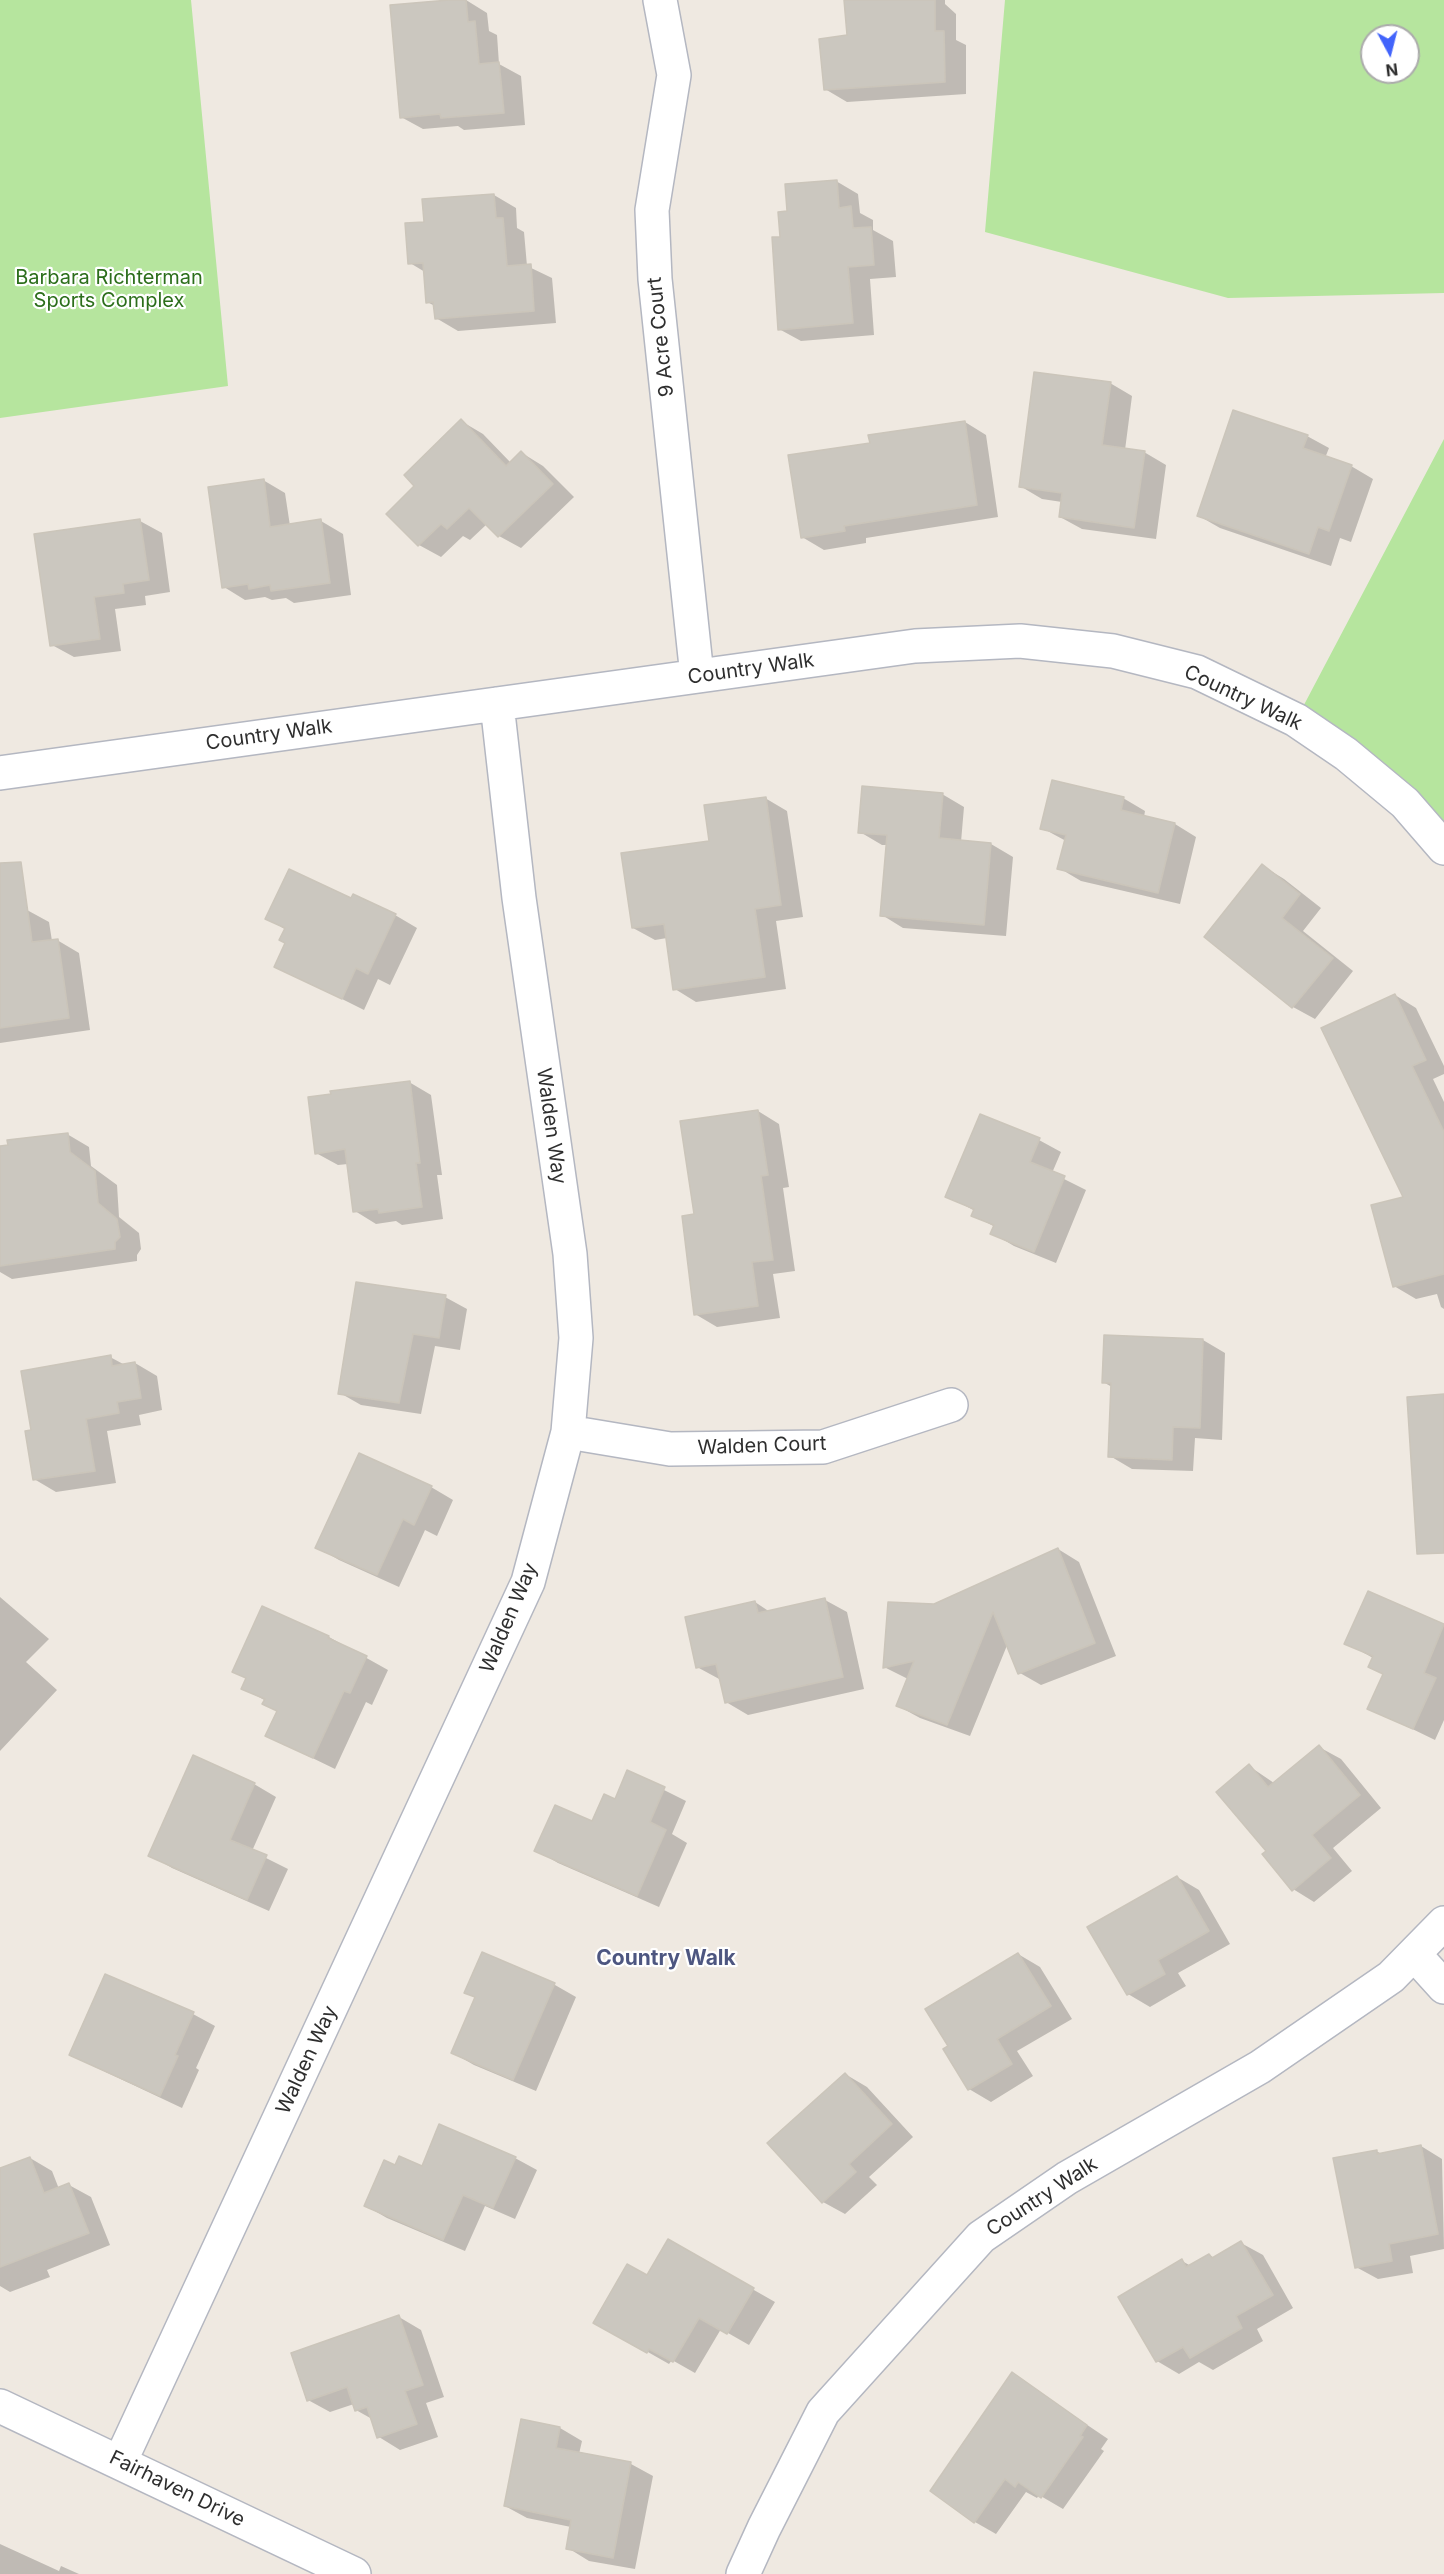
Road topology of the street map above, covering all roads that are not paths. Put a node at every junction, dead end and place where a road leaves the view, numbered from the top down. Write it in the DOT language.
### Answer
graph roads {
  1 [pos="660,0"];
  2 [pos="697,676"];
  3 [pos="497,704"];
  4 [pos="0,773"];
  5 [pos="1444,848"];
  6 [pos="951,1405"];
  7 [pos="568,1432"];
  8 [pos="1444,1923"];
  9 [pos="1415,1955"];
  10 [pos="1444,1987"];
  11 [pos="0,2406"];
  12 [pos="120,2462"];
  13 [pos="354,2574"];
  14 [pos="743,2574"];
  1 -- 2 [label="street, 9 Acre Court"];
  2 -- 3 [label="street, Country Walk"];
  2 -- 5 [label="street, Country Walk"];
  3 -- 4 [label="street, Country Walk"];
  3 -- 7 [label="street, Walden Way"];
  6 -- 7 [label="street, Walden Court"];
  7 -- 12 [label="street, Walden Way"];
  8 -- 9 [label="street, Country Walk"];
  9 -- 10 [label="street"];
  9 -- 14 [label="street, Country Walk"];
  11 -- 12 [label="street, Fairhaven Drive"];
  12 -- 13 [label="street, Fairhaven Drive"];
}
